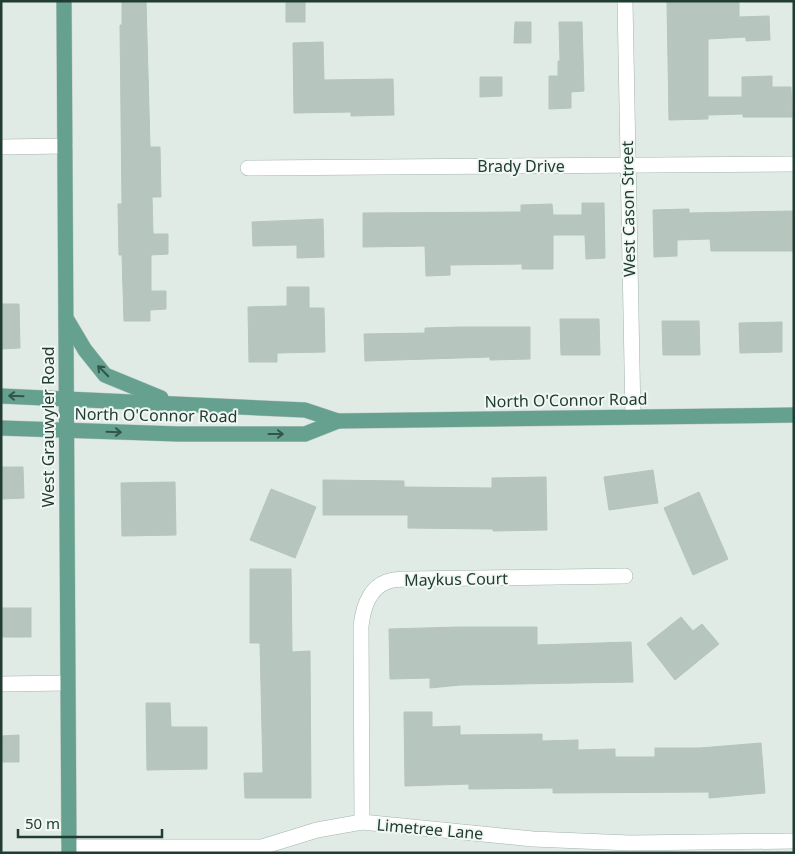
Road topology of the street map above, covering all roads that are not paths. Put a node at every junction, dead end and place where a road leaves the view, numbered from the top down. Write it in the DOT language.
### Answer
graph roads {
  1 [pos="64,1"];
  2 [pos="625,1"];
  3 [pos="1,146"];
  4 [pos="65,146"];
  5 [pos="794,164"];
  6 [pos="627,165"];
  7 [pos="248,168"];
  8 [pos="65,316"];
  9 [pos="1,396"];
  10 [pos="65,398"];
  11 [pos="178,404"];
  12 [pos="794,415"];
  13 [pos="633,417"];
  14 [pos="338,422"];
  15 [pos="1,428"];
  16 [pos="65,430"];
  17 [pos="625,576"];
  18 [pos="66,683"];
  19 [pos="1,684"];
  20 [pos="362,822"];
  21 [pos="794,841"];
  22 [pos="69,850"];
  1 -- 4 [label="main road, West Grauwyler Road"];
  2 -- 6 [label="street, West Cason Street"];
  3 -- 4 [label="street"];
  4 -- 8 [label="main road, West Grauwyler Road"];
  5 -- 6 [label="street, Brady Drive"];
  6 -- 7 [label="street, Brady Drive"];
  6 -- 13 [label="street, West Cason Street"];
  8 -- 10 [label="main road, West Grauwyler Road"];
  11 -- 8 [label="main road, one-way"];
  10 -- 9 [label="main road, North O'Connor Road, one-way"];
  10 -- 11 [label="main road, North O'Connor Road"];
  10 -- 16 [label="main road, West Grauwyler Road"];
  11 -- 14 [label="main road, North O'Connor Road"];
  12 -- 13 [label="main road, North O'Connor Road"];
  13 -- 14 [label="main road, North O'Connor Road"];
  16 -- 14 [label="main road, North O'Connor Road, one-way"];
  15 -- 16 [label="main road, North O'Connor Road"];
  16 -- 18 [label="main road, West Grauwyler Road"];
  17 -- 20 [label="street, Maykus Court"];
  18 -- 19 [label="street"];
  18 -- 22 [label="main road, West Grauwyler Road"];
  20 -- 21 [label="street, Limetree Lane"];
  20 -- 22 [label="street, Limetree Lane"];
}
